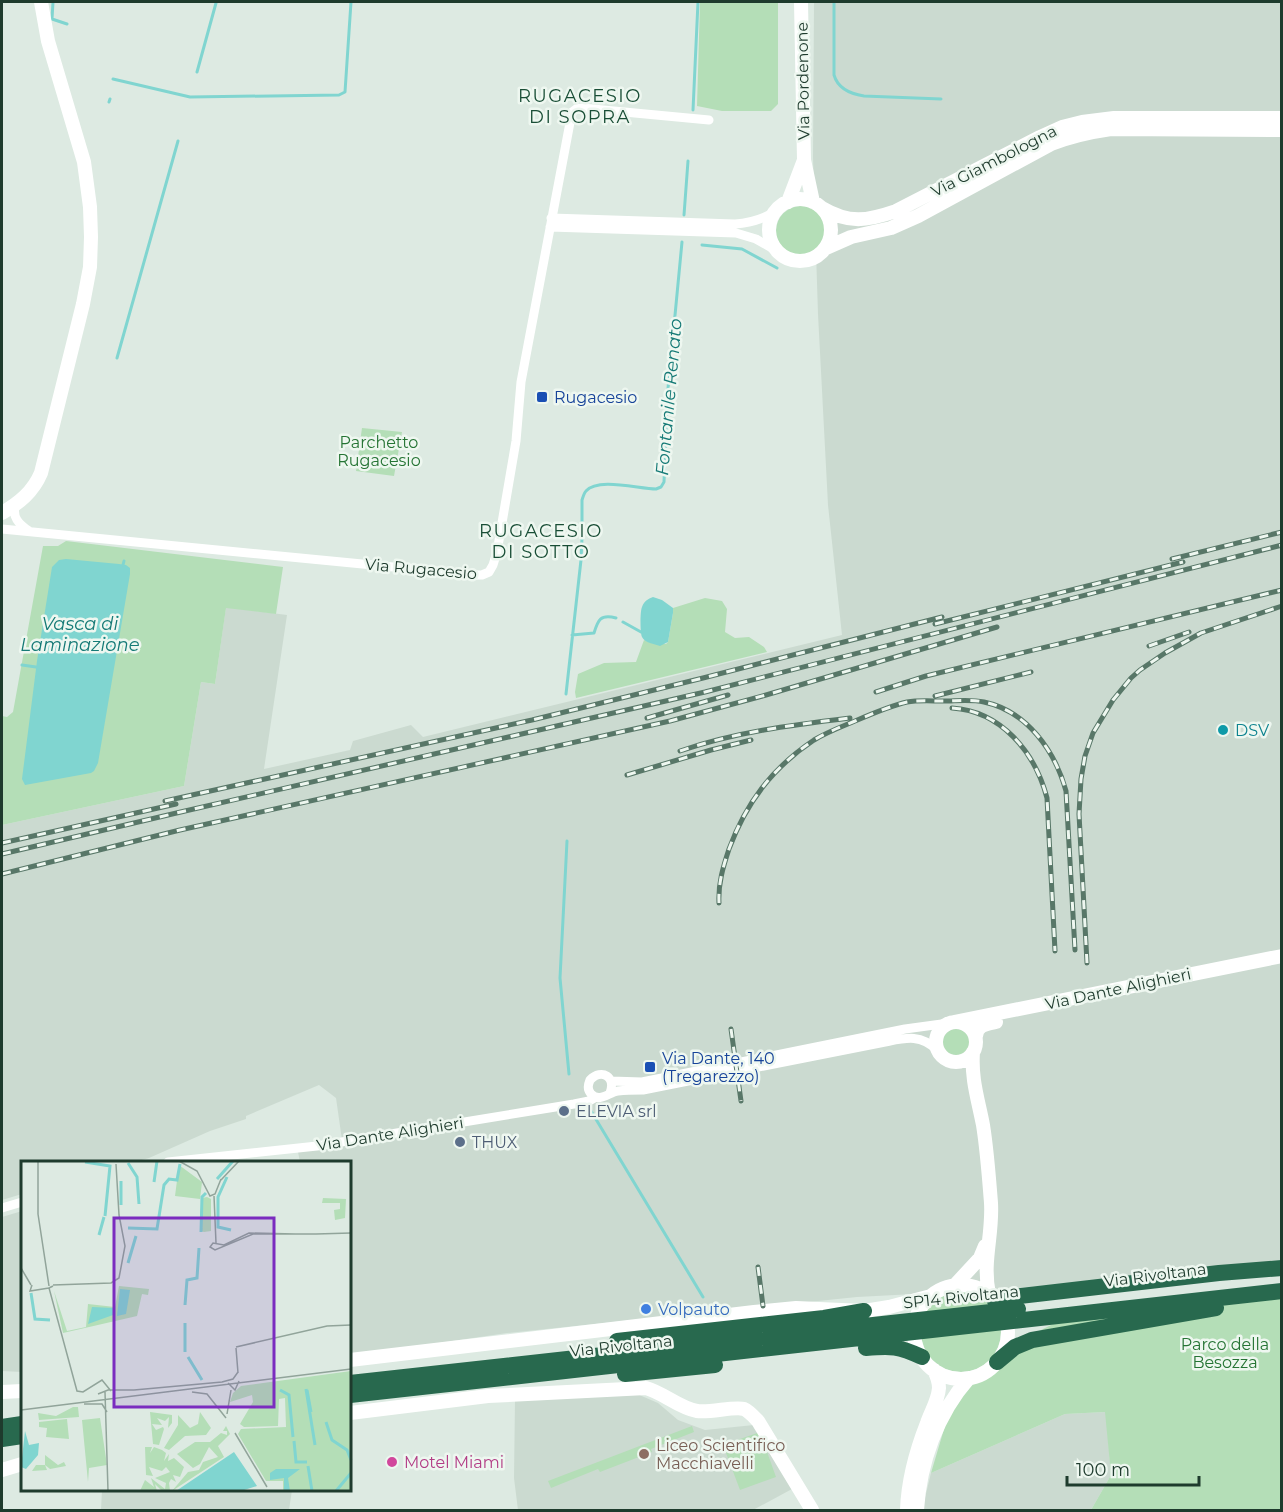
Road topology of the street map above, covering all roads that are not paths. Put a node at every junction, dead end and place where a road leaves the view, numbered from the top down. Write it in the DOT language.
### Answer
graph roads {
  1 [pos="41,2"];
  2 [pos="801,2"];
  3 [pos="1281,118"];
  4 [pos="709,120"];
  5 [pos="1281,125"];
  6 [pos="1210,129"];
  7 [pos="1281,130"];
  8 [pos="804,159"];
  9 [pos="788,202"];
  10 [pos="818,205"];
  11 [pos="777,211"];
  12 [pos="551,223"];
  13 [pos="826,248"];
  14 [pos="777,251"];
  15 [pos="11,510"];
  16 [pos="2,529"];
  17 [pos="34,532"];
  18 [pos="1281,956"];
  19 [pos="1281,965"];
  20 [pos="952,1022"];
  21 [pos="976,1036"];
  22 [pos="879,1039"];
  23 [pos="937,1050"];
  24 [pos="974,1052"];
  25 [pos="950,1061"];
  26 [pos="724,1070"];
  27 [pos="611,1081"];
  28 [pos="589,1088"];
  29 [pos="975,1092"];
  30 [pos="610,1093"];
  31 [pos="596,1097"];
  32 [pos="574,1104"];
  33 [pos="177,1161"];
  34 [pos="21,1202"];
  35 [pos="2,1208"];
  36 [pos="989,1236"];
  37 [pos="1281,1268"];
  38 [pos="1281,1279"];
  39 [pos="955,1286"];
  40 [pos="1281,1290"];
  41 [pos="931,1296"];
  42 [pos="991,1296"];
  43 [pos="1281,1297"];
  44 [pos="864,1311"];
  45 [pos="1032,1313"];
  46 [pos="895,1328"];
  47 [pos="922,1357"];
  48 [pos="351,1360"];
  49 [pos="997,1362"];
  50 [pos="486,1367"];
  51 [pos="934,1370"];
  52 [pos="447,1372"];
  53 [pos="351,1377"];
  54 [pos="969,1378"];
  55 [pos="462,1382"];
  56 [pos="351,1383"];
  57 [pos="21,1391"];
  58 [pos="2,1392"];
  59 [pos="351,1397"];
  60 [pos="351,1413"];
  61 [pos="21,1424"];
  62 [pos="2,1425"];
  63 [pos="21,1436"];
  64 [pos="2,1441"];
  65 [pos="21,1464"];
  66 [pos="2,1470"];
  67 [pos="812,1510"];
  68 [pos="907,1510"];
  69 [pos="917,1510"];
  1 -- 15 [label="street"];
  2 -- 8 [label="street, Via Pordenone"];
  3 -- 10 [label="street, Via Giambologna"];
  4 -- 12 [label="street, Via Rugacesio"];
  5 -- 6 [label="street, Via Giambologna"];
  6 -- 7 [label="street, Via Giambologna"];
  6 -- 13 [label="street, Via Giambologna"];
  8 -- 9 [label="street, Via Pordenone"];
  8 -- 10 [label="street, Via Pordenone"];
  9 -- 10 [label="street"];
  9 -- 11 [label="street"];
  10 -- 13 [label="street"];
  11 -- 12 [label="street"];
  11 -- 14 [label="street"];
  12 -- 14 [label="street"];
  12 -- 17 [label="street, Via Rugacesio"];
  13 -- 14 [label="street"];
  15 -- 17 [label="street"];
  16 -- 17 [label="street"];
  18 -- 20 [label="street, Via Dante Alighieri"];
  19 -- 21 [label="street, Via Dante Alighieri"];
  20 -- 21 [label="street"];
  20 -- 22 [label="street, Via Dante Alighieri"];
  20 -- 23 [label="street"];
  21 -- 24 [label="street"];
  22 -- 23 [label="street, Via Dante Alighieri"];
  22 -- 26 [label="street, Via Dante Alighieri"];
  23 -- 25 [label="street"];
  24 -- 25 [label="street"];
  24 -- 29 [label="street"];
  25 -- 29 [label="street"];
  26 -- 27 [label="street, Via Dante Alighieri"];
  26 -- 30 [label="street, Via Dante Alighieri"];
  27 -- 28 [label="street"];
  27 -- 30 [label="street"];
  28 -- 31 [label="street"];
  28 -- 32 [label="street"];
  29 -- 36 [label="street"];
  30 -- 31 [label="street"];
  31 -- 32 [label="street, Via Dante Alighieri"];
  32 -- 33 [label="street, Via Dante Alighieri"];
  34 -- 35 [label="street"];
  36 -- 39 [label="street"];
  36 -- 42 [label="street"];
  37 -- 42 [label="highway"];
  38 -- 45 [label="highway, Via Rivoltana"];
  39 -- 41 [label="street"];
  39 -- 42 [label="street"];
  40 -- 45 [label="highway, Via Rivoltana"];
  41 -- 44 [label="street"];
  41 -- 47 [label="street"];
  42 -- 49 [label="street"];
  43 -- 49 [label="highway"];
  44 -- 48 [label="street"];
  44 -- 50 [label="highway"];
  45 -- 46 [label="highway, SP14 Rivoltana"];
  46 -- 50 [label="highway, Via Rivoltana"];
  46 -- 55 [label="highway, Via Rivoltana"];
  47 -- 51 [label="street"];
  47 -- 55 [label="highway"];
  49 -- 54 [label="street"];
  50 -- 52 [label="highway, Via Rivoltana"];
  51 -- 54 [label="street"];
  51 -- 68 [label="street"];
  52 -- 53 [label="highway"];
  52 -- 56 [label="highway, Via Rivoltana"];
  54 -- 69 [label="street"];
  55 -- 59 [label="highway, Via Rivoltana"];
  57 -- 58 [label="street"];
  60 -- 67 [label="street"];
  61 -- 62 [label="highway"];
  62 -- 64 [label="street"];
  63 -- 64 [label="highway"];
  65 -- 66 [label="street"];
}
